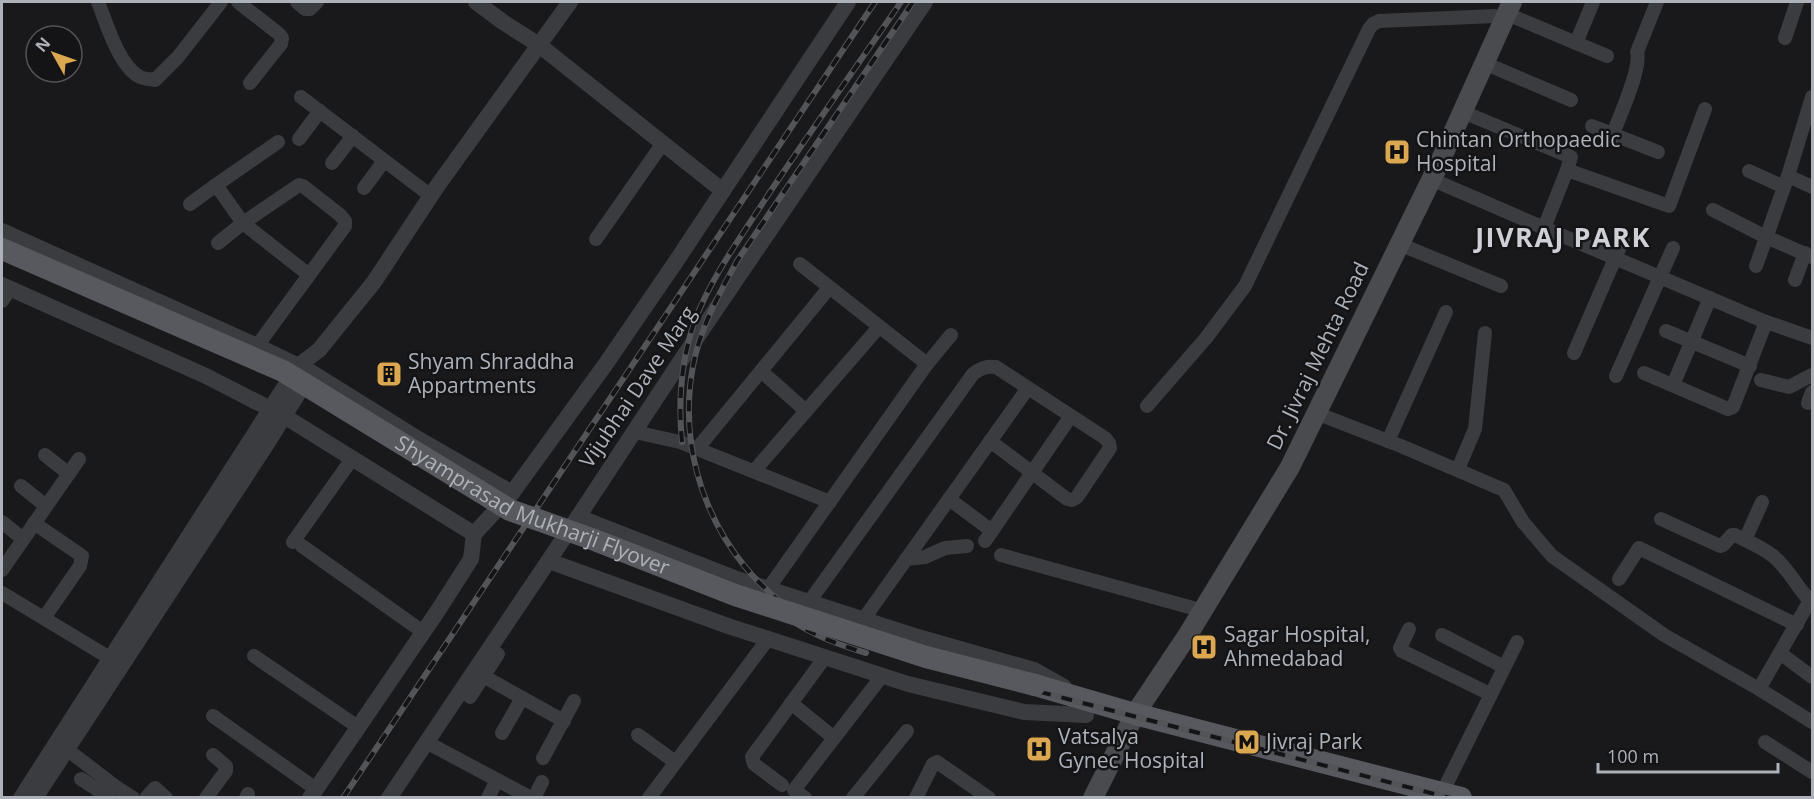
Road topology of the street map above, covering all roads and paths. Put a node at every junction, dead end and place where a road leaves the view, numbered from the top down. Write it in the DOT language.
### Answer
graph roads {
  1 [pos="98,2"];
  2 [pos="221,2"];
  3 [pos="238,2"];
  4 [pos="297,2"];
  5 [pos="317,2"];
  6 [pos="477,2"];
  7 [pos="570,2"];
  8 [pos="848,2"];
  9 [pos="925,2"];
  10 [pos="1593,2"];
  11 [pos="1657,2"];
  12 [pos="1797,2"];
  13 [pos="1504,8"];
  14 [pos="1785,38"];
  15 [pos="1576,43"];
  16 [pos="539,45"];
  17 [pos="1607,56"];
  18 [pos="1484,63"];
  19 [pos="250,83"];
  20 [pos="301,97"];
  21 [pos="1812,97"];
  22 [pos="1571,100"];
  23 [pos="1705,109"];
  24 [pos="320,111"];
  25 [pos="1463,112"];
  26 [pos="1592,126"];
  27 [pos="1613,134"];
  28 [pos="352,136"];
  29 [pos="299,139"];
  30 [pos="278,142"];
  31 [pos="663,143"];
  32 [pos="1658,152"];
  33 [pos="384,161"];
  34 [pos="332,163"];
  35 [pos="1567,170"];
  36 [pos="1749,171"];
  37 [pos="1431,179"];
  38 [pos="1786,182"];
  39 [pos="216,185"];
  40 [pos="1812,187"];
  41 [pos="364,188"];
  42 [pos="723,191"];
  43 [pos="431,196"];
  44 [pos="190,204"];
  45 [pos="1713,210"];
  46 [pos="243,223"];
  47 [pos="1544,228"];
  48 [pos="2,231"];
  49 [pos="1766,237"];
  50 [pos="596,239"];
  51 [pos="1623,240"];
  52 [pos="218,243"];
  53 [pos="1400,244"];
  54 [pos="1673,248"];
  55 [pos="2,249"];
  56 [pos="1809,255"];
  57 [pos="1615,258"];
  58 [pos="800,264"];
  59 [pos="2,265"];
  60 [pos="1756,266"];
  61 [pos="309,275"];
  62 [pos="1660,278"];
  63 [pos="1795,280"];
  64 [pos="1501,286"];
  65 [pos="829,288"];
  66 [pos="4,291"];
  67 [pos="1710,298"];
  68 [pos="1446,312"];
  69 [pos="1766,322"];
  70 [pos="879,327"];
  71 [pos="1666,331"];
  72 [pos="1485,333"];
  73 [pos="951,335"];
  74 [pos="1812,338"];
  75 [pos="1692,341"];
  76 [pos="257,346"];
  77 [pos="1574,353"];
  78 [pos="927,364"];
  79 [pos="1750,366"];
  80 [pos="304,369"];
  81 [pos="761,371"];
  82 [pos="1644,373"];
  83 [pos="1812,375"];
  84 [pos="1616,376"];
  85 [pos="1761,380"];
  86 [pos="1673,385"];
  87 [pos="1028,388"];
  88 [pos="1147,406"];
  89 [pos="807,411"];
  90 [pos="277,413"];
  91 [pos="1316,413"];
  92 [pos="1071,416"];
  93 [pos="635,432"];
  94 [pos="990,441"];
  95 [pos="1388,441"];
  96 [pos="697,449"];
  97 [pos="45,455"];
  98 [pos="79,459"];
  99 [pos="352,459"];
  100 [pos="1458,469"];
  101 [pos="754,471"];
  102 [pos="1033,472"];
  103 [pos="69,474"];
  104 [pos="21,486"];
  105 [pos="512,494"];
  106 [pos="949,499"];
  107 [pos="830,502"];
  108 [pos="1762,502"];
  109 [pos="46,506"];
  110 [pos="578,517"];
  111 [pos="1661,519"];
  112 [pos="2,522"];
  113 [pos="34,523"];
  114 [pos="474,534"];
  115 [pos="23,539"];
  116 [pos="1745,540"];
  117 [pos="968,546"];
  118 [pos="1001,555"];
  119 [pos="906,559"];
  120 [pos="549,561"];
  121 [pos="2,570"];
  122 [pos="1619,579"];
  123 [pos="768,589"];
  124 [pos="2,593"];
  125 [pos="810,603"];
  126 [pos="1810,605"];
  127 [pos="1193,608"];
  128 [pos="44,618"];
  129 [pos="863,620"];
  130 [pos="1797,625"];
  131 [pos="1409,629"];
  132 [pos="423,632"];
  133 [pos="1442,635"];
  134 [pos="768,639"];
  135 [pos="1517,642"];
  136 [pos="1780,653"];
  137 [pos="498,654"];
  138 [pos="254,656"];
  139 [pos="825,657"];
  140 [pos="116,661"];
  141 [pos="1504,667"];
  142 [pos="479,674"];
  143 [pos="882,676"];
  144 [pos="1812,677"];
  145 [pos="1759,688"];
  146 [pos="1033,692"];
  147 [pos="1491,694"];
  148 [pos="470,697"];
  149 [pos="522,698"];
  150 [pos="574,701"];
  151 [pos="791,703"];
  152 [pos="1087,708"];
  153 [pos="213,716"];
  154 [pos="1128,720"];
  155 [pos="564,721"];
  156 [pos="1812,722"];
  157 [pos="358,727"];
  158 [pos="908,731"];
  159 [pos="502,733"];
  160 [pos="638,735"];
  161 [pos="834,738"];
  162 [pos="426,742"];
  163 [pos="1766,742"];
  164 [pos="61,745"];
  165 [pos="213,755"];
  166 [pos="543,758"];
  167 [pos="675,762"];
  168 [pos="1812,772"];
  169 [pos="81,779"];
  170 [pos="497,780"];
  171 [pos="542,782"];
  172 [pos="782,785"];
  173 [pos="313,793"];
  174 [pos="111,794"];
  175 [pos="917,795"];
  176 [pos="1452,795"];
  177 [pos="21,798"];
  178 [pos="35,798"];
  179 [pos="133,798"];
  180 [pos="146,798"];
  181 [pos="166,798"];
  182 [pos="206,798"];
  183 [pos="389,798"];
  184 [pos="488,798"];
  185 [pos="533,798"];
  186 [pos="649,798"];
  187 [pos="805,798"];
  188 [pos="853,798"];
  189 [pos="989,798"];
  190 [pos="1085,798"];
  191 [pos="1094,798"];
  192 [pos="1397,798"];
  1 -- 2 [label="street"];
  3 -- 19 [label="street"];
  4 -- 5 [label="street"];
  6 -- 16 [label="street"];
  7 -- 16 [label="street"];
  8 -- 42 [label="street"];
  9 -- 93 [label="street, Vijubhai Dave Marg"];
  10 -- 15 [label="street"];
  11 -- 27 [label="street"];
  12 -- 14 [label="street"];
  13 -- 15 [label="street"];
  13 -- 18 [label="main road, Dr. Jivraj Mehta Road"];
  13 -- 88 [label="street"];
  13 -- 127 [label="main road"];
  15 -- 17 [label="street"];
  16 -- 31 [label="street"];
  16 -- 43 [label="street"];
  18 -- 22 [label="street"];
  18 -- 25 [label="main road, Dr. Jivraj Mehta Road"];
  20 -- 24 [label="street"];
  21 -- 38 [label="street"];
  23 -- 35 [label="street"];
  24 -- 28 [label="street"];
  24 -- 29 [label="street"];
  25 -- 35 [label="street"];
  25 -- 37 [label="main road, Dr. Jivraj Mehta Road"];
  26 -- 27 [label="street"];
  27 -- 32 [label="street"];
  28 -- 33 [label="street"];
  28 -- 34 [label="street"];
  30 -- 39 [label="street"];
  31 -- 42 [label="street"];
  31 -- 50 [label="street"];
  33 -- 41 [label="street"];
  33 -- 43 [label="street"];
  35 -- 47 [label="street"];
  36 -- 38 [label="street"];
  37 -- 47 [label="street"];
  37 -- 53 [label="main road, Dr. Jivraj Mehta Road"];
  38 -- 40 [label="street"];
  38 -- 49 [label="street"];
  39 -- 44 [label="street"];
  39 -- 46 [label="street"];
  42 -- 105 [label="street"];
  43 -- 80 [label="street"];
  45 -- 49 [label="street"];
  46 -- 52 [label="street"];
  46 -- 61 [label="street"];
  46 -- 61 [label="street"];
  47 -- 57 [label="street"];
  48 -- 76 [label="street"];
  49 -- 56 [label="street"];
  49 -- 60 [label="street"];
  51 -- 57 [label="street"];
  53 -- 64 [label="street"];
  53 -- 91 [label="main road, Dr. Jivraj Mehta Road"];
  54 -- 62 [label="street"];
  55 -- 146 [label="main road, Shyamprasad Mukharji Flyover, bridge"];
  56 -- 63 [label="street"];
  57 -- 62 [label="street"];
  57 -- 77 [label="street"];
  58 -- 65 [label="street"];
  59 -- 146 [label="main road, Shyamprasad Mukharji Flyover"];
  61 -- 76 [label="street"];
  62 -- 67 [label="street"];
  62 -- 84 [label="street"];
  65 -- 70 [label="street"];
  65 -- 81 [label="street"];
  66 -- 90 [label="street"];
  67 -- 69 [label="street"];
  67 -- 75 [label="street"];
  68 -- 95 [label="street"];
  69 -- 74 [label="street"];
  69 -- 79 [label="street"];
  70 -- 78 [label="street"];
  70 -- 89 [label="street"];
  71 -- 75 [label="street"];
  72 -- 100 [label="street"];
  73 -- 78 [label="street"];
  75 -- 79 [label="street"];
  75 -- 86 [label="street"];
  76 -- 80 [label="street"];
  78 -- 107 [label="street"];
  79 -- 86 [label="street"];
  80 -- 90 [label="street"];
  80 -- 105 [label="street"];
  81 -- 89 [label="street"];
  81 -- 96 [label="street"];
  82 -- 86 [label="street"];
  83 -- 85 [label="street"];
  87 -- 92 [label="street"];
  87 -- 94 [label="street"];
  87 -- 125 [label="street"];
  89 -- 101 [label="street"];
  90 -- 99 [label="street"];
  90 -- 140 [label="street"];
  91 -- 95 [label="street"];
  91 -- 154 [label="main road, Dr. Jivraj Mehta Road"];
  92 -- 102 [label="street"];
  92 -- 102 [label="street"];
  93 -- 96 [label="street"];
  93 -- 110 [label="street, Vijubhai Dave Marg"];
  94 -- 102 [label="street"];
  94 -- 106 [label="street"];
  95 -- 100 [label="street"];
  96 -- 101 [label="street"];
  97 -- 103 [label="street"];
  98 -- 103 [label="street"];
  99 -- 114 [label="street"];
  99 -- 132 [label="street"];
  100 -- 145 [label="street"];
  101 -- 107 [label="street"];
  102 -- 106 [label="street"];
  103 -- 109 [label="street"];
  104 -- 109 [label="street"];
  105 -- 114 [label="street"];
  106 -- 119 [label="street"];
  107 -- 123 [label="street"];
  108 -- 116 [label="street"];
  109 -- 113 [label="street"];
  110 -- 120 [label="street, Vijubhai Dave Marg"];
  110 -- 123 [label="street"];
  111 -- 116 [label="street"];
  112 -- 115 [label="street"];
  113 -- 115 [label="street"];
  113 -- 128 [label="street"];
  114 -- 132 [label="street"];
  115 -- 121 [label="street"];
  116 -- 126 [label="street"];
  117 -- 119 [label="street"];
  118 -- 127 [label="street"];
  119 -- 129 [label="street"];
  120 -- 134 [label="street"];
  120 -- 142 [label="street, Vijubhai Dave Marg"];
  122 -- 130 [label="street"];
  123 -- 125 [label="street"];
  124 -- 128 [label="street"];
  125 -- 129 [label="street"];
  126 -- 130 [label="street"];
  127 -- 154 [label="main road"];
  128 -- 140 [label="street"];
  129 -- 152 [label="street"];
  130 -- 136 [label="street"];
  131 -- 147 [label="street"];
  132 -- 157 [label="street"];
  133 -- 141 [label="street"];
  134 -- 139 [label="street"];
  134 -- 167 [label="street"];
  135 -- 141 [label="street"];
  136 -- 144 [label="street"];
  136 -- 145 [label="street"];
  137 -- 142 [label="street"];
  138 -- 157 [label="street"];
  139 -- 143 [label="street"];
  139 -- 151 [label="street"];
  140 -- 164 [label="street"];
  141 -- 147 [label="street"];
  142 -- 148 [label="street"];
  142 -- 149 [label="street"];
  142 -- 162 [label="street, Vijubhai Dave Marg"];
  143 -- 152 [label="street"];
  143 -- 161 [label="street"];
  145 -- 156 [label="street"];
  146 -- 152 [label="main road, Shyamprasad Mukharji Flyover"];
  147 -- 176 [label="street"];
  149 -- 155 [label="street"];
  149 -- 159 [label="street"];
  150 -- 155 [label="street"];
  151 -- 161 [label="street"];
  151 -- 172 [label="street"];
  152 -- 154 [label="main road, Shyamprasad Mukharji Flyover"];
  153 -- 173 [label="street"];
  154 -- 176 [label="main road"];
  154 -- 190 [label="main road"];
  154 -- 191 [label="main road"];
  154 -- 192 [label="main road"];
  155 -- 166 [label="street"];
  157 -- 173 [label="street"];
  158 -- 188 [label="street"];
  160 -- 167 [label="street"];
  161 -- 187 [label="street"];
  162 -- 170 [label="street"];
  162 -- 183 [label="street, Vijubhai Dave Marg"];
  163 -- 168 [label="street"];
  164 -- 174 [label="street"];
  164 -- 177 [label="street"];
  164 -- 178 [label="street"];
  165 -- 182 [label="street"];
  167 -- 186 [label="street"];
  169 -- 174 [label="street"];
  170 -- 184 [label="street"];
  170 -- 185 [label="street"];
  171 -- 185 [label="street"];
  174 -- 179 [label="street"];
  175 -- 189 [label="street"];
  180 -- 181 [label="street"];
}
